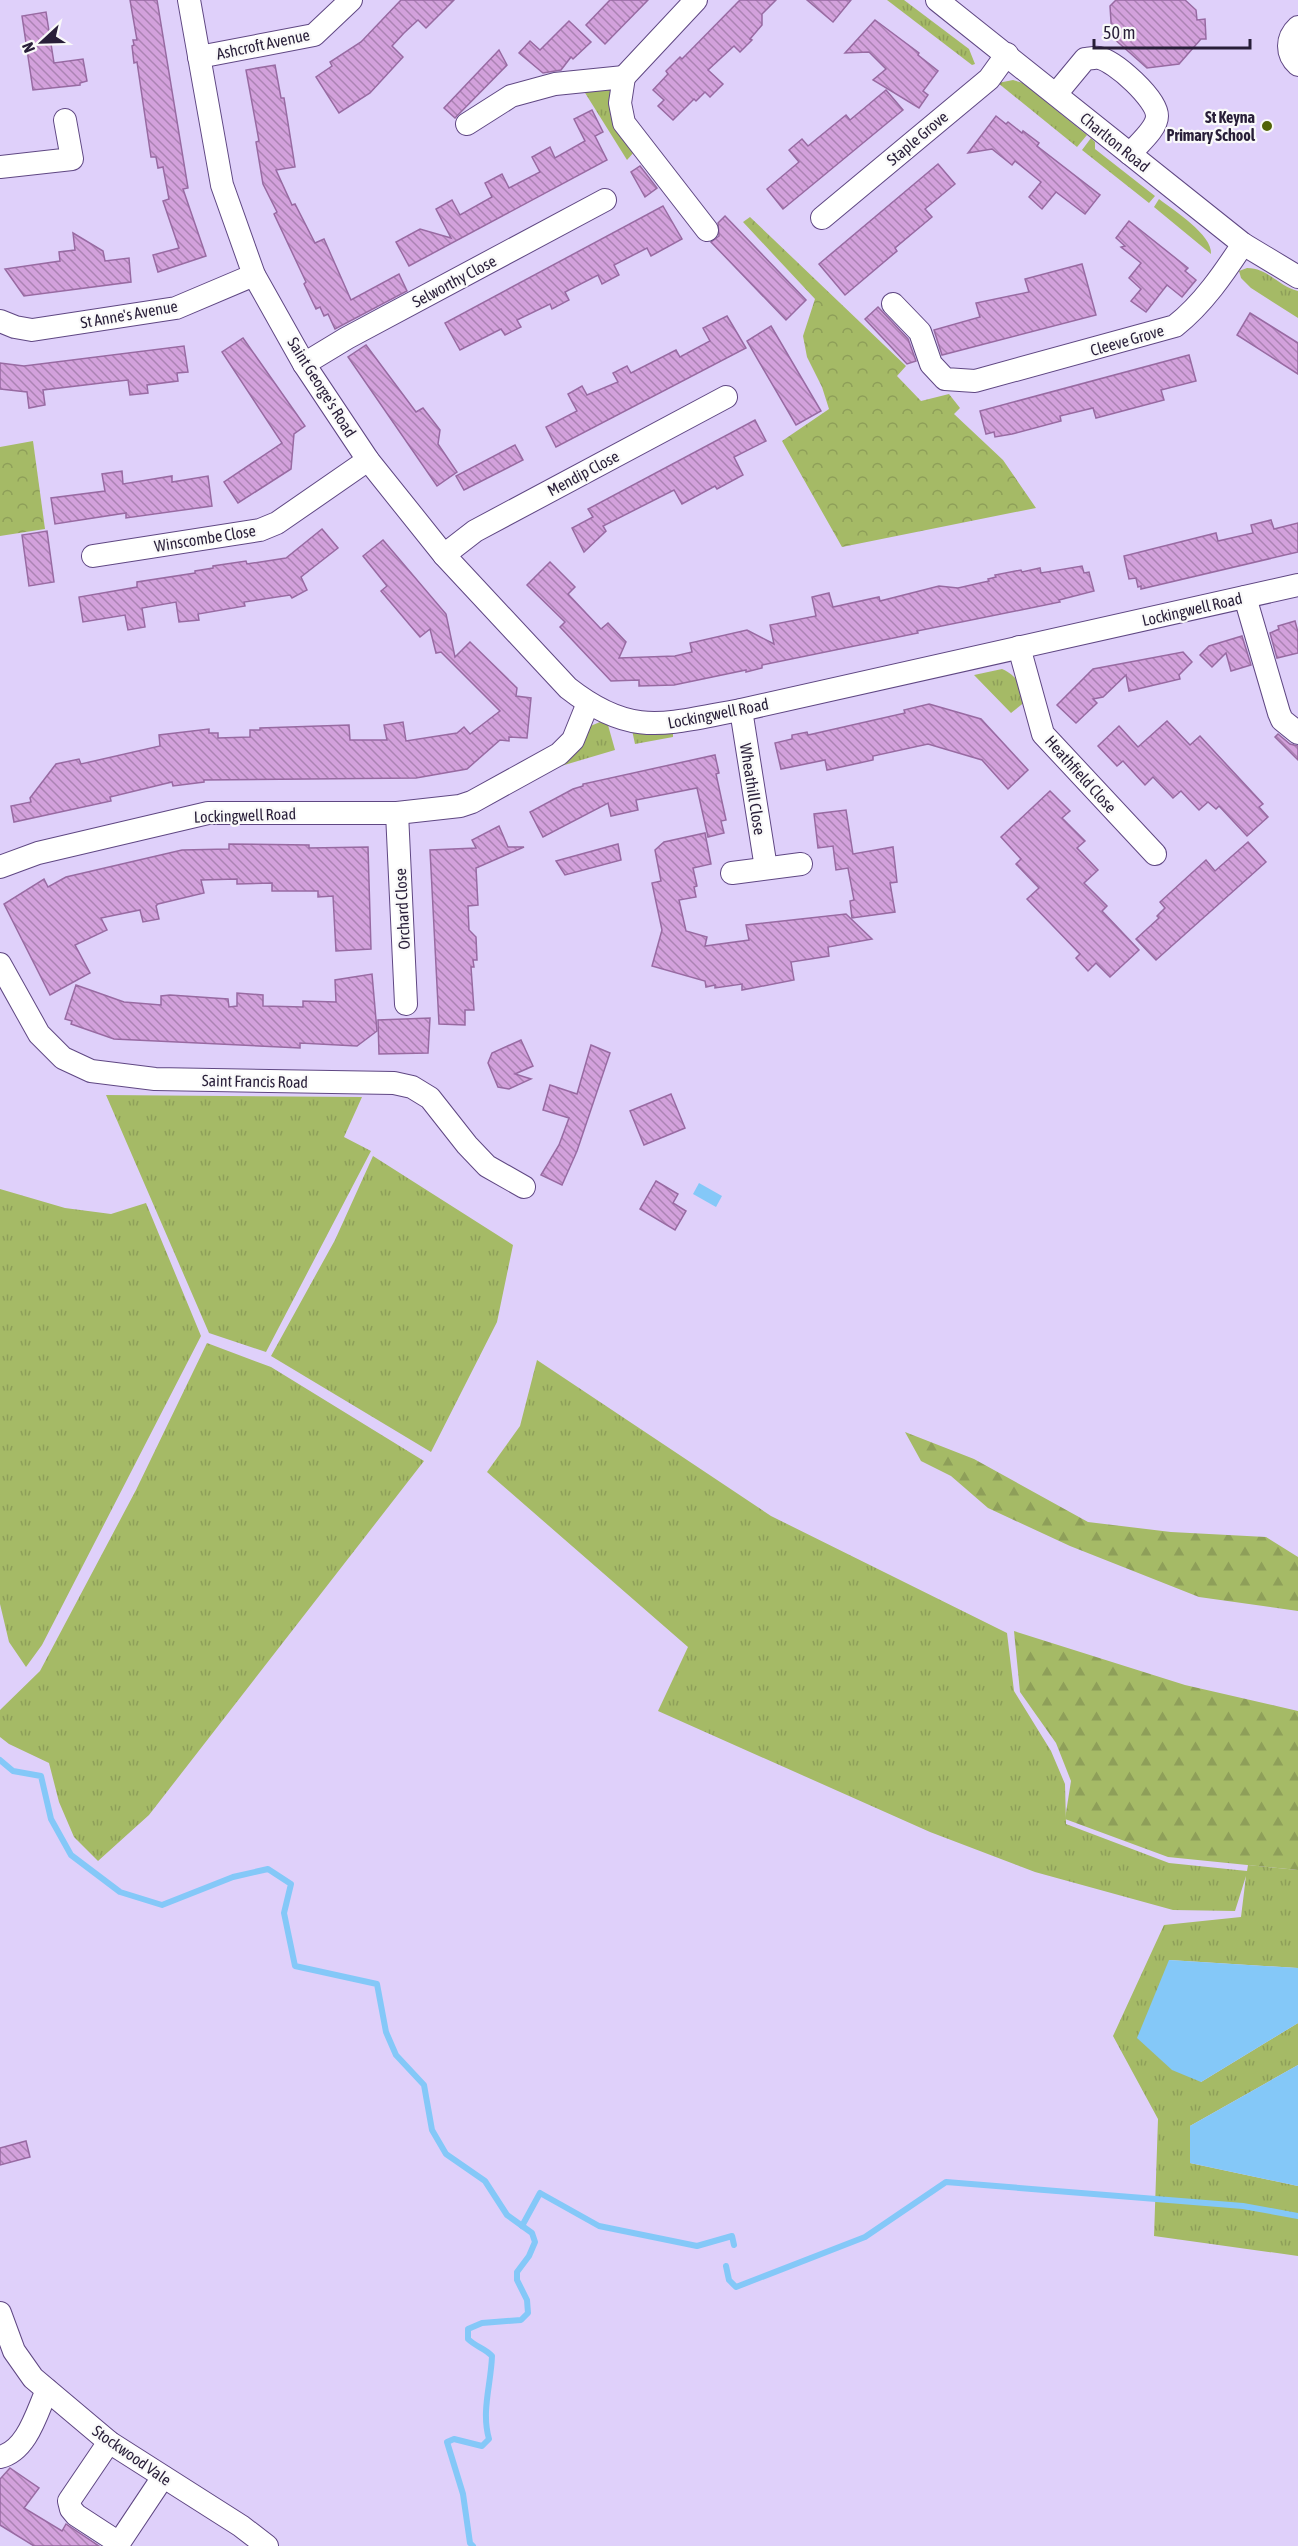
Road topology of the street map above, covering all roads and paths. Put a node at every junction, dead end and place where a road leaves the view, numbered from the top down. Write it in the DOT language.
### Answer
graph roads {
  1 [pos="189,0"];
  2 [pos="351,0"];
  3 [pos="696,0"];
  4 [pos="937,0"];
  5 [pos="1298,27"];
  6 [pos="1007,54"];
  7 [pos="199,57"];
  8 [pos="1298,65"];
  9 [pos="624,77"];
  10 [pos="1056,94"];
  11 [pos="65,120"];
  12 [pos="467,124"];
  13 [pos="1130,154"];
  14 [pos="0,167"];
  15 [pos="605,200"];
  16 [pos="822,218"];
  17 [pos="707,230"];
  18 [pos="1243,244"];
  19 [pos="1294,267"];
  20 [pos="254,275"];
  21 [pos="893,304"];
  22 [pos="0,321"];
  23 [pos="304,364"];
  24 [pos="726,397"];
  25 [pos="368,460"];
  26 [pos="444,555"];
  27 [pos="93,556"];
  28 [pos="1298,585"];
  29 [pos="1245,597"];
  30 [pos="1019,647"];
  31 [pos="588,703"];
  32 [pos="741,710"];
  33 [pos="1298,733"];
  34 [pos="398,813"];
  35 [pos="1155,854"];
  36 [pos="801,864"];
  37 [pos="0,867"];
  38 [pos="766,868"];
  39 [pos="732,873"];
  40 [pos="0,964"];
  41 [pos="406,1004"];
  42 [pos="525,1187"];
  43 [pos="0,2313"];
  44 [pos="47,2390"];
  45 [pos="109,2442"];
  46 [pos="0,2457"];
  47 [pos="163,2477"];
  48 [pos="118,2545"];
  49 [pos="267,2546"];
  1 -- 7 [label="street, Saint George's Road"];
  2 -- 7 [label="street, Ashcroft Avenue"];
  3 -- 9 [label="street"];
  4 -- 6 [label="street, Charlton Road"];
  5 -- 8 [label="street"];
  6 -- 10 [label="street, Charlton Road"];
  6 -- 16 [label="street, Staple Grove"];
  7 -- 20 [label="street, Saint George's Road"];
  9 -- 12 [label="street"];
  9 -- 17 [label="street"];
  10 -- 13 [label="street, Charlton Road"];
  10 -- 13 [label="street"];
  11 -- 14 [label="street"];
  13 -- 18 [label="street, Charlton Road"];
  15 -- 23 [label="street, Selworthy Close"];
  18 -- 19 [label="street, Charlton Road"];
  18 -- 21 [label="street, Cleeve Grove"];
  20 -- 22 [label="street, St Anne's Avenue"];
  20 -- 23 [label="street, Saint George's Road"];
  23 -- 25 [label="street, Saint George's Road"];
  24 -- 26 [label="street, Mendip Close"];
  25 -- 26 [label="street, Saint George's Road"];
  25 -- 27 [label="street, Winscombe Close"];
  26 -- 31 [label="street, Saint George's Road"];
  28 -- 29 [label="street, Lockingwell Road"];
  29 -- 30 [label="street, Lockingwell Road"];
  29 -- 33 [label="street"];
  30 -- 32 [label="street, Lockingwell Road"];
  30 -- 35 [label="street, Heathfield Close"];
  31 -- 32 [label="street, Lockingwell Road"];
  31 -- 34 [label="street, Lockingwell Road"];
  32 -- 38 [label="street, Wheathill Close"];
  34 -- 37 [label="street, Lockingwell Road"];
  34 -- 41 [label="street, Orchard Close"];
  36 -- 38 [label="street"];
  38 -- 39 [label="street"];
  40 -- 42 [label="street, Saint Francis Road"];
  43 -- 44 [label="street, Stockwood Vale"];
  44 -- 45 [label="street, Stockwood Vale"];
  44 -- 46 [label="street"];
  45 -- 47 [label="street, Stockwood Vale"];
  45 -- 48 [label="street"];
  47 -- 48 [label="street"];
  47 -- 49 [label="street, Stockwood Vale"];
}
